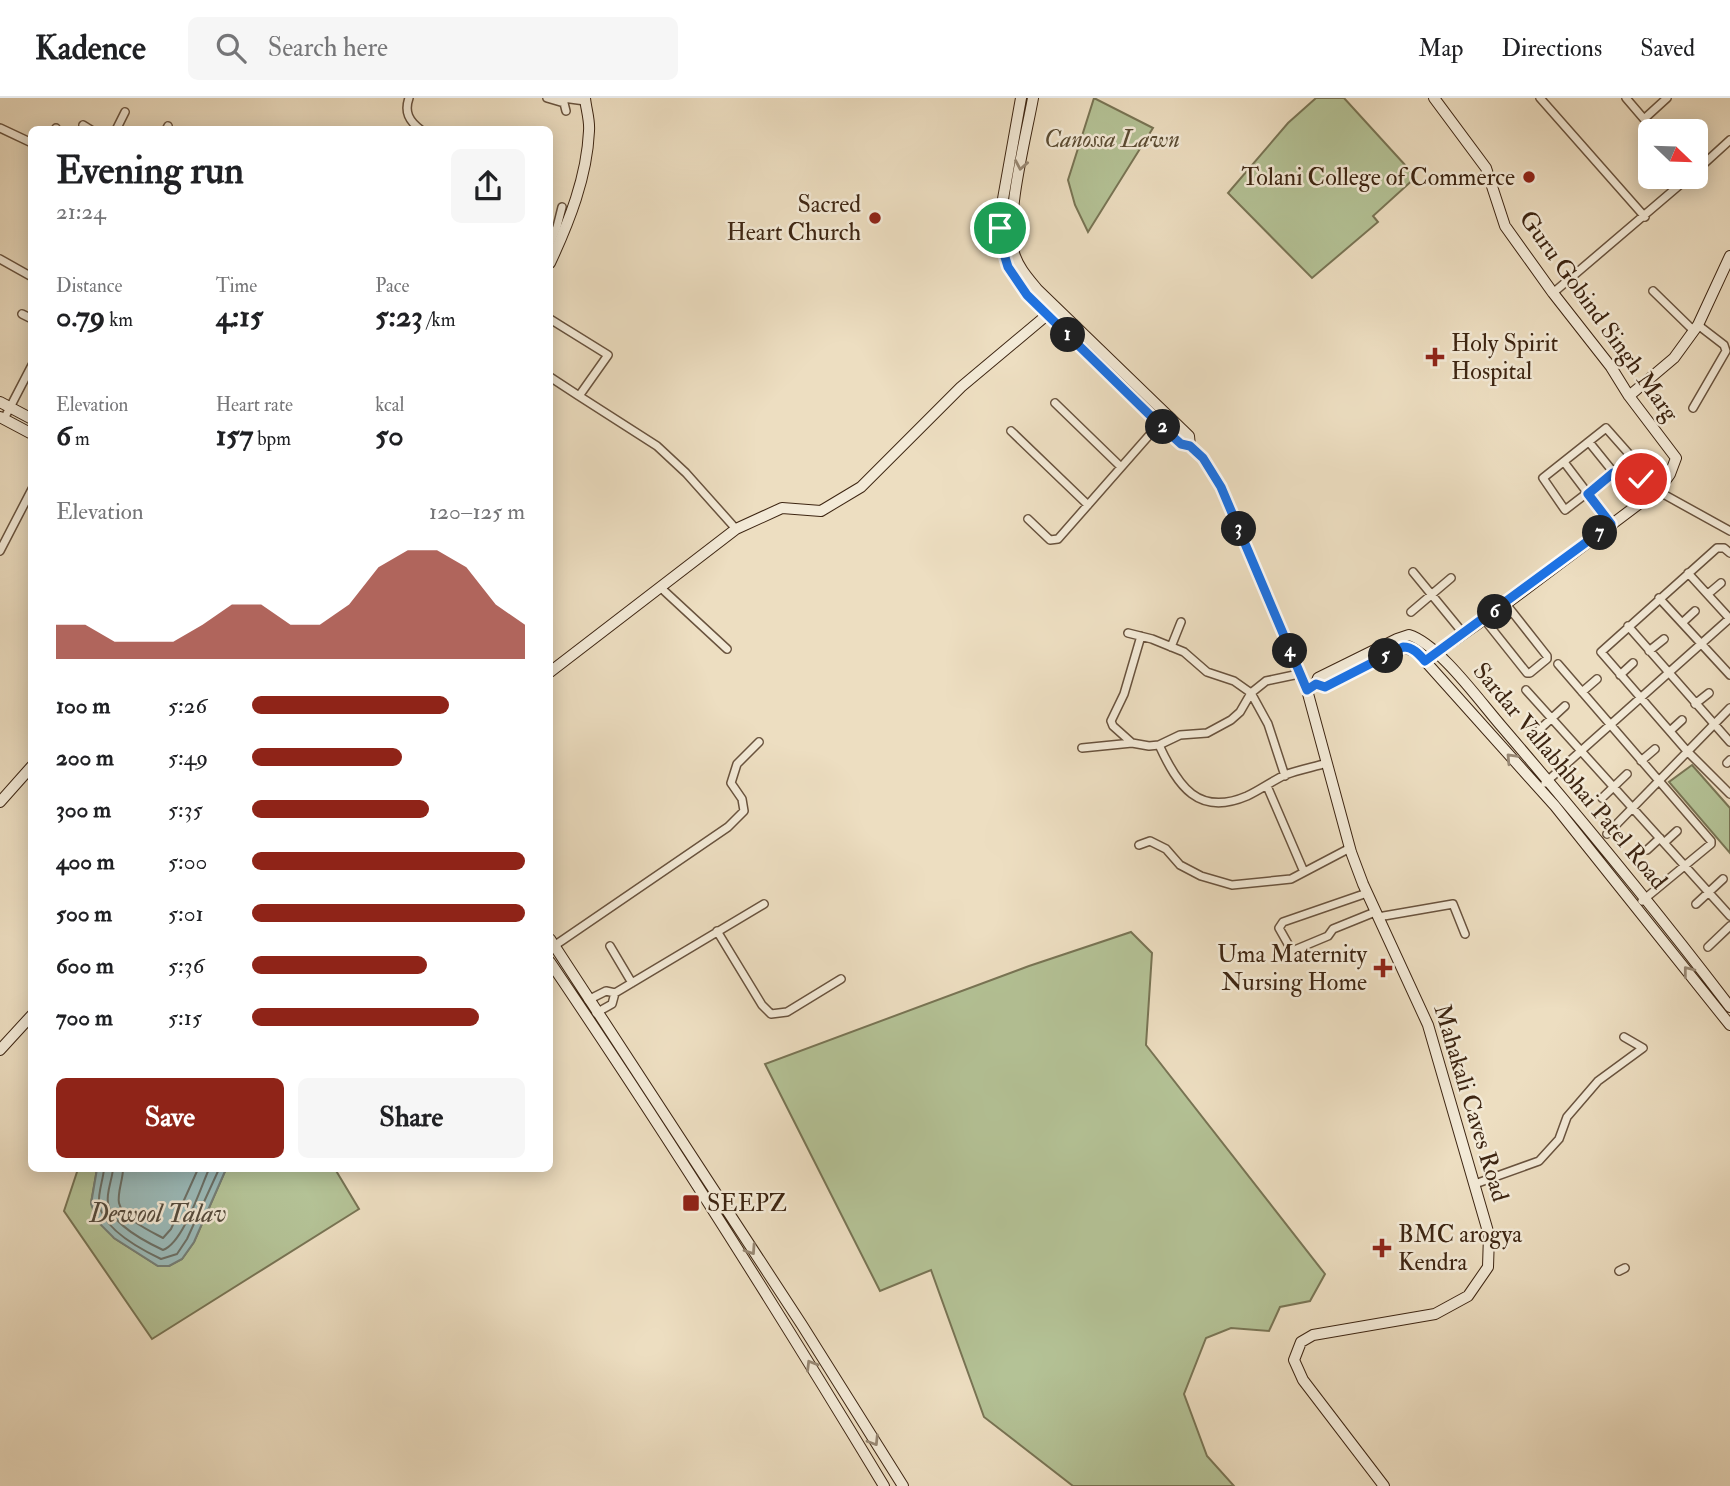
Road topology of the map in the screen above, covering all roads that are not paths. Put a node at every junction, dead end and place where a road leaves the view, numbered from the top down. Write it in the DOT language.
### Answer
graph roads {
  1 [pos="409,98"];
  2 [pos="547,98"];
  3 [pos="563,98"];
  4 [pos="1021,98"];
  5 [pos="1033,98"];
  6 [pos="1434,98"];
  7 [pos="1540,98"];
  8 [pos="1626,98"];
  9 [pos="1668,98"];
  10 [pos="585,99"];
  11 [pos="566,111"];
  12 [pos="125,112"];
  13 [pos="118,126"];
  14 [pos="417,126"];
  15 [pos="0,128"];
  16 [pos="1730,140"];
  17 [pos="28,141"];
  18 [pos="1708,160"];
  19 [pos="1676,189"];
  20 [pos="562,207"];
  21 [pos="1645,217"];
  22 [pos="553,237"];
  23 [pos="553,256"];
  24 [pos="1730,256"];
  25 [pos="0,258"];
  26 [pos="28,275"];
  27 [pos="1653,291"];
  28 [pos="1553,293"];
  29 [pos="22,314"];
  30 [pos="1047,315"];
  31 [pos="28,316"];
  32 [pos="553,321"];
  33 [pos="1696,328"];
  34 [pos="28,373"];
  35 [pos="553,379"];
  36 [pos="557,382"];
  37 [pos="553,385"];
  38 [pos="579,396"];
  39 [pos="1629,396"];
  40 [pos="0,402"];
  41 [pos="1055,403"];
  42 [pos="10,407"];
  43 [pos="1693,408"];
  44 [pos="1167,415"];
  45 [pos="28,417"];
  46 [pos="2,418"];
  47 [pos="1159,424"];
  48 [pos="1011,431"];
  49 [pos="28,432"];
  50 [pos="1589,442"];
  51 [pos="1190,446"];
  52 [pos="1564,462"];
  53 [pos="1121,467"];
  54 [pos="1613,473"];
  55 [pos="1656,491"];
  56 [pos="1588,494"];
  57 [pos="28,497"];
  58 [pos="1088,505"];
  59 [pos="1028,519"];
  60 [pos="1611,524"];
  61 [pos="736,529"];
  62 [pos="1730,531"];
  63 [pos="0,551"];
  64 [pos="1730,553"];
  65 [pos="1413,572"];
  66 [pos="1688,573"];
  67 [pos="1451,578"];
  68 [pos="1721,583"];
  69 [pos="660,587"];
  70 [pos="1431,594"];
  71 [pos="1708,594"];
  72 [pos="1659,598"];
  73 [pos="1509,608"];
  74 [pos="1695,611"];
  75 [pos="1410,612"];
  76 [pos="1730,619"];
  77 [pos="1181,622"];
  78 [pos="1488,623"];
  79 [pos="1682,623"];
  80 [pos="1628,626"];
  81 [pos="1128,634"];
  82 [pos="1463,634"];
  83 [pos="1141,636"];
  84 [pos="1664,639"];
  85 [pos="1701,643"];
  86 [pos="1171,647"];
  87 [pos="727,649"];
  88 [pos="1649,651"];
  89 [pos="1436,653"];
  90 [pos="1425,661"];
  91 [pos="1633,663"];
  92 [pos="1559,664"];
  93 [pos="553,670"];
  94 [pos="1668,672"];
  95 [pos="1299,674"];
  96 [pos="1620,675"];
  97 [pos="1730,675"];
  98 [pos="1597,679"];
  99 [pos="1312,687"];
  100 [pos="1526,690"];
  101 [pos="1582,692"];
  102 [pos="1251,693"];
  103 [pos="1709,693"];
  104 [pos="1640,697"];
  105 [pos="1695,704"];
  106 [pos="1566,706"];
  107 [pos="1730,708"];
  108 [pos="1552,719"];
  109 [pos="1682,720"];
  110 [pos="1714,724"];
  111 [pos="1609,725"];
  112 [pos="1539,730"];
  113 [pos="1670,731"];
  114 [pos="759,742"];
  115 [pos="1730,742"];
  116 [pos="1132,743"];
  117 [pos="1158,745"];
  118 [pos="1082,748"];
  119 [pos="1655,749"];
  120 [pos="1579,751"];
  121 [pos="1687,751"];
  122 [pos="1641,761"];
  123 [pos="1327,763"];
  124 [pos="28,770"];
  125 [pos="1627,774"];
  126 [pos="1285,776"];
  127 [pos="1657,780"];
  128 [pos="1548,781"];
  129 [pos="1267,786"];
  130 [pos="1613,787"];
  131 [pos="1539,789"];
  132 [pos="1730,794"];
  133 [pos="1602,798"];
  134 [pos="0,802"];
  135 [pos="1631,807"];
  136 [pos="1677,831"];
  137 [pos="1607,834"];
  138 [pos="1663,840"];
  139 [pos="1139,845"];
  140 [pos="1350,848"];
  141 [pos="1647,850"];
  142 [pos="1686,865"];
  143 [pos="1304,872"];
  144 [pos="1723,879"];
  145 [pos="1709,892"];
  146 [pos="1367,893"];
  147 [pos="1646,898"];
  148 [pos="764,904"];
  149 [pos="1696,904"];
  150 [pos="1636,906"];
  151 [pos="1376,914"];
  152 [pos="1730,916"];
  153 [pos="1730,926"];
  154 [pos="717,931"];
  155 [pos="1465,934"];
  156 [pos="553,942"];
  157 [pos="553,945"];
  158 [pos="610,946"];
  159 [pos="1708,947"];
  160 [pos="553,966"];
  161 [pos="841,979"];
  162 [pos="632,983"];
  163 [pos="615,993"];
  164 [pos="588,1000"];
  165 [pos="1730,1007"];
  166 [pos="596,1013"];
  167 [pos="28,1019"];
  168 [pos="1730,1025"];
  169 [pos="1624,1037"];
  170 [pos="0,1050"];
  171 [pos="1475,1184"];
  172 [pos="802,1325"];
  173 [pos="792,1333"];
  174 [pos="884,1486"];
  175 [pos="902,1486"];
  176 [pos="1384,1486"];
  1 -- 14 [label="street"];
  2 -- 11 [label="street"];
  3 -- 10 [label="street"];
  4 -- 30 [label="main road, Mahakali Caves Road"];
  5 -- 44 [label="main road, Mahakali Caves Road, one-way"];
  6 -- 28 [label="main road, Guru Gobind Singh Marg"];
  7 -- 21 [label="street"];
  8 -- 9 [label="street"];
  10 -- 23 [label="main road"];
  12 -- 13 [label="street"];
  15 -- 17 [label="street"];
  16 -- 18 [label="street"];
  19 -- 21 [label="street"];
  20 -- 22 [label="street"];
  21 -- 28 [label="street"];
  24 -- 33 [label="main road"];
  25 -- 26 [label="street"];
  27 -- 33 [label="street"];
  28 -- 39 [label="main road, Guru Gobind Singh Marg"];
  29 -- 31 [label="street"];
  30 -- 47 [label="main road, Mahakali Caves Road"];
  30 -- 61 [label="main road"];
  32 -- 38 [label="street"];
  33 -- 39 [label="main road"];
  33 -- 43 [label="street"];
  34 -- 42 [label="street"];
  35 -- 36 [label="street"];
  36 -- 37 [label="street"];
  36 -- 38 [label="street"];
  38 -- 61 [label="street"];
  39 -- 55 [label="main road, Guru Gobind Singh Marg"];
  40 -- 42 [label="main road"];
  41 -- 53 [label="street"];
  42 -- 45 [label="main road"];
  42 -- 46 [label="street"];
  44 -- 47 [label="street"];
  44 -- 51 [label="main road, Mahakali Caves Road"];
  46 -- 49 [label="main road"];
  47 -- 51 [label="main road, Mahakali Caves Road"];
  47 -- 53 [label="street"];
  48 -- 58 [label="street"];
  50 -- 52 [label="street"];
  50 -- 54 [label="street"];
  50 -- 54 [label="street"];
  51 -- 95 [label="main road, Mahakali Caves Road"];
  52 -- 56 [label="street"];
  52 -- 56 [label="street"];
  53 -- 58 [label="street"];
  54 -- 56 [label="street"];
  55 -- 60 [label="main road, Guru Gobind Singh Marg"];
  55 -- 62 [label="street"];
  56 -- 60 [label="street"];
  57 -- 63 [label="street"];
  58 -- 59 [label="street"];
  60 -- 73 [label="main road, Guru Gobind Singh Marg"];
  61 -- 69 [label="main road"];
  64 -- 66 [label="street"];
  65 -- 70 [label="street"];
  66 -- 71 [label="street"];
  66 -- 72 [label="street"];
  67 -- 70 [label="street"];
  68 -- 71 [label="street"];
  69 -- 87 [label="street"];
  69 -- 93 [label="main road"];
  70 -- 75 [label="street"];
  70 -- 82 [label="street"];
  71 -- 76 [label="street"];
  72 -- 79 [label="street"];
  72 -- 80 [label="street"];
  73 -- 78 [label="main road, Guru Gobind Singh Marg"];
  73 -- 78 [label="street"];
  74 -- 79 [label="street"];
  76 -- 85 [label="street"];
  77 -- 86 [label="street"];
  78 -- 82 [label="main road, Guru Gobind Singh Marg"];
  79 -- 85 [label="street"];
  80 -- 88 [label="street"];
  80 -- 96 [label="street"];
  81 -- 83 [label="street"];
  82 -- 89 [label="main road, Guru Gobind Singh Marg"];
  83 -- 86 [label="street"];
  83 -- 116 [label="street"];
  84 -- 88 [label="street"];
  85 -- 94 [label="street"];
  85 -- 97 [label="street"];
  86 -- 102 [label="street"];
  88 -- 94 [label="street"];
  89 -- 90 [label="main road, Guru Gobind Singh Marg"];
  89 -- 99 [label="main road, Sardar Vallabhbhai Patel Road"];
  89 -- 128 [label="main road, Sardar Vallabhbhai Patel Road"];
  90 -- 99 [label="main road"];
  131 -- 90 [label="main road, Sardar Vallabhbhai Patel Road, one-way"];
  91 -- 96 [label="street"];
  92 -- 101 [label="street"];
  94 -- 104 [label="street"];
  94 -- 105 [label="street"];
  95 -- 99 [label="main road, Mahakali Caves Road"];
  95 -- 102 [label="street"];
  96 -- 104 [label="street"];
  98 -- 101 [label="street"];
  99 -- 123 [label="main road, Mahakali Caves Road"];
  100 -- 108 [label="street"];
  101 -- 111 [label="street"];
  102 -- 117 [label="street"];
  102 -- 126 [label="street"];
  103 -- 105 [label="street"];
  104 -- 111 [label="street"];
  104 -- 113 [label="street"];
  105 -- 110 [label="street"];
  106 -- 108 [label="street"];
  107 -- 110 [label="street"];
  108 -- 112 [label="street"];
  108 -- 120 [label="street"];
  109 -- 113 [label="street"];
  110 -- 115 [label="street"];
  110 -- 121 [label="street"];
  111 -- 120 [label="street"];
  111 -- 122 [label="street"];
  113 -- 121 [label="street"];
  114 -- 156 [label="street"];
  116 -- 117 [label="street"];
  116 -- 118 [label="street"];
  117 -- 129 [label="street"];
  119 -- 122 [label="street"];
  120 -- 128 [label="street"];
  120 -- 130 [label="street"];
  121 -- 127 [label="street"];
  121 -- 132 [label="street"];
  122 -- 127 [label="street"];
  123 -- 126 [label="street"];
  123 -- 140 [label="main road, Mahakali Caves Road"];
  124 -- 134 [label="main road"];
  125 -- 130 [label="street"];
  126 -- 129 [label="street"];
  127 -- 135 [label="street"];
  127 -- 142 [label="street"];
  128 -- 131 [label="street"];
  128 -- 147 [label="main road, Sardar Vallabhbhai Patel Road"];
  129 -- 143 [label="street"];
  130 -- 133 [label="street"];
  130 -- 135 [label="street"];
  131 -- 150 [label="main road, Sardar Vallabhbhai Patel Road"];
  135 -- 137 [label="street"];
  135 -- 138 [label="street"];
  136 -- 138 [label="street"];
  138 -- 141 [label="street"];
  138 -- 142 [label="street"];
  139 -- 143 [label="street"];
  140 -- 143 [label="street"];
  140 -- 146 [label="main road, Mahakali Caves Road"];
  142 -- 145 [label="street"];
  142 -- 147 [label="street"];
  144 -- 145 [label="street"];
  145 -- 149 [label="street"];
  145 -- 152 [label="street"];
  146 -- 151 [label="main road, Mahakali Caves Road"];
  146 -- 151 [label="street"];
  147 -- 150 [label="street"];
  147 -- 165 [label="main road, Sardar Vallabhbhai Patel Road"];
  148 -- 154 [label="street"];
  168 -- 150 [label="main road, Sardar Vallabhbhai Patel Road, one-way"];
  151 -- 155 [label="street"];
  151 -- 171 [label="main road, Mahakali Caves Road"];
  153 -- 159 [label="street"];
  154 -- 161 [label="street"];
  154 -- 162 [label="street"];
  157 -- 164 [label="main road"];
  158 -- 162 [label="street"];
  160 -- 173 [label="main road"];
  162 -- 163 [label="street"];
  163 -- 164 [label="street"];
  163 -- 166 [label="street"];
  164 -- 166 [label="main road"];
  166 -- 172 [label="main road, one-way"];
  167 -- 170 [label="main road"];
  169 -- 171 [label="street"];
  171 -- 176 [label="main road, Mahakali Caves Road"];
  172 -- 173 [label="main road"];
  172 -- 175 [label="main road, one-way"];
  174 -- 173 [label="main road, one-way"];
}
